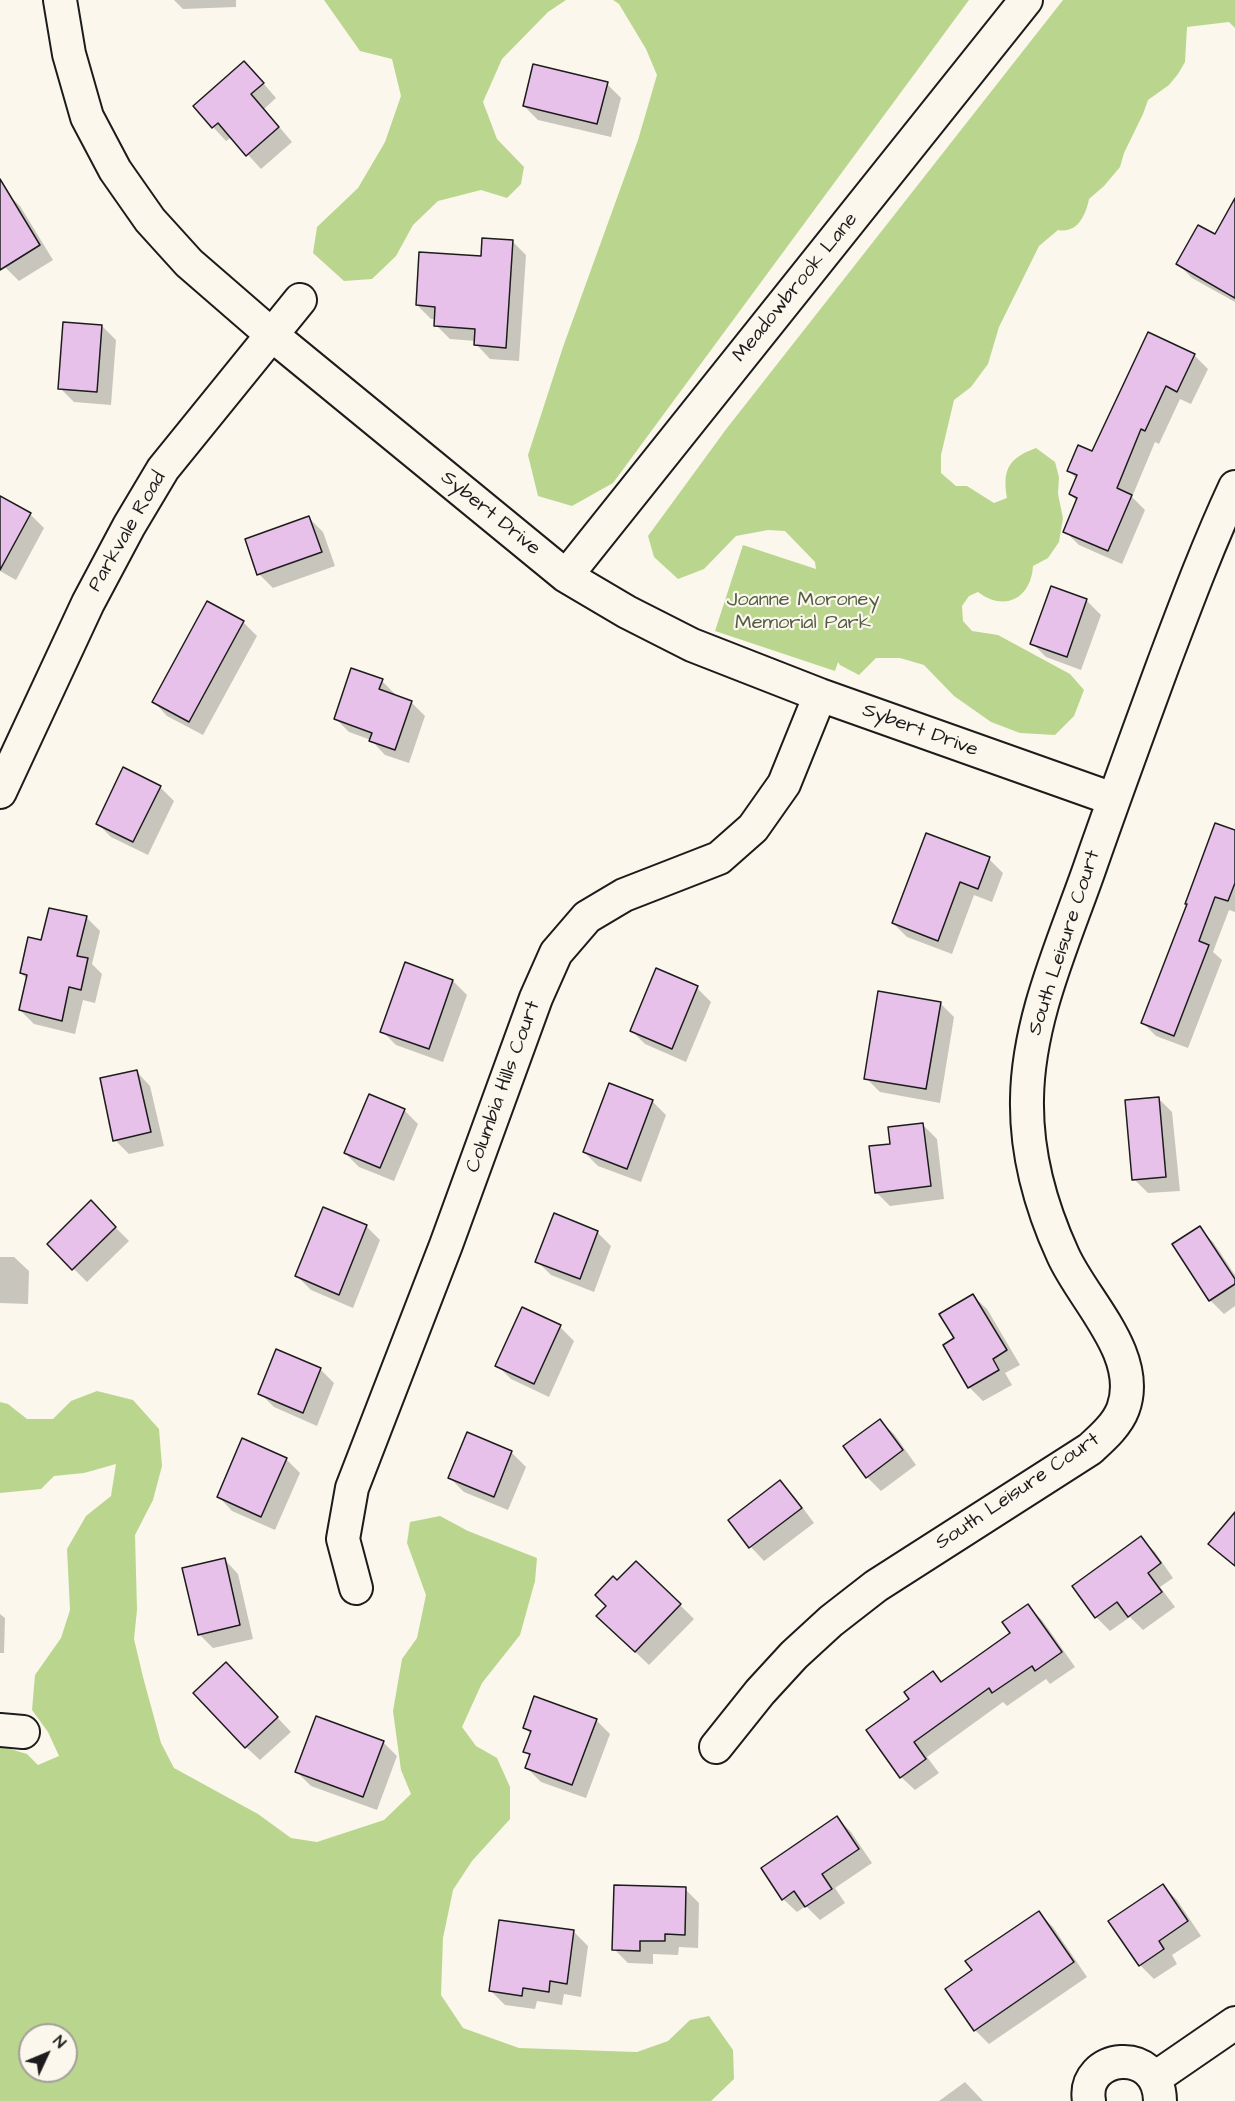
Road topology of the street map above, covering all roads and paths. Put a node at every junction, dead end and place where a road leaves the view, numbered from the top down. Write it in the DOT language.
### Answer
graph roads {
  1 [pos="60,0"];
  2 [pos="1026,0"];
  3 [pos="300,300"];
  4 [pos="272,335"];
  5 [pos="1235,486"];
  6 [pos="566,576"];
  7 [pos="820,695"];
  8 [pos="0,792"];
  9 [pos="1113,799"];
  10 [pos="356,1588"];
  11 [pos="716,1747"];
  12 [pos="1235,2023"];
  13 [pos="1157,2089"];
  14 [pos="1089,2101"];
  1 -- 4 [label="street, Sybert Drive"];
  2 -- 6 [label="street, Meadowbrook Lane"];
  3 -- 4 [label="street, Parkvale Road"];
  4 -- 6 [label="street, Sybert Drive"];
  4 -- 8 [label="street, Parkvale Road"];
  5 -- 9 [label="street, South Leisure Court"];
  6 -- 7 [label="street, Sybert Drive"];
  7 -- 9 [label="street, Sybert Drive"];
  7 -- 10 [label="street, Columbia Hills Court"];
  9 -- 11 [label="street, South Leisure Court"];
  12 -- 13 [label="street"];
  13 -- 14 [label="street"];
}
